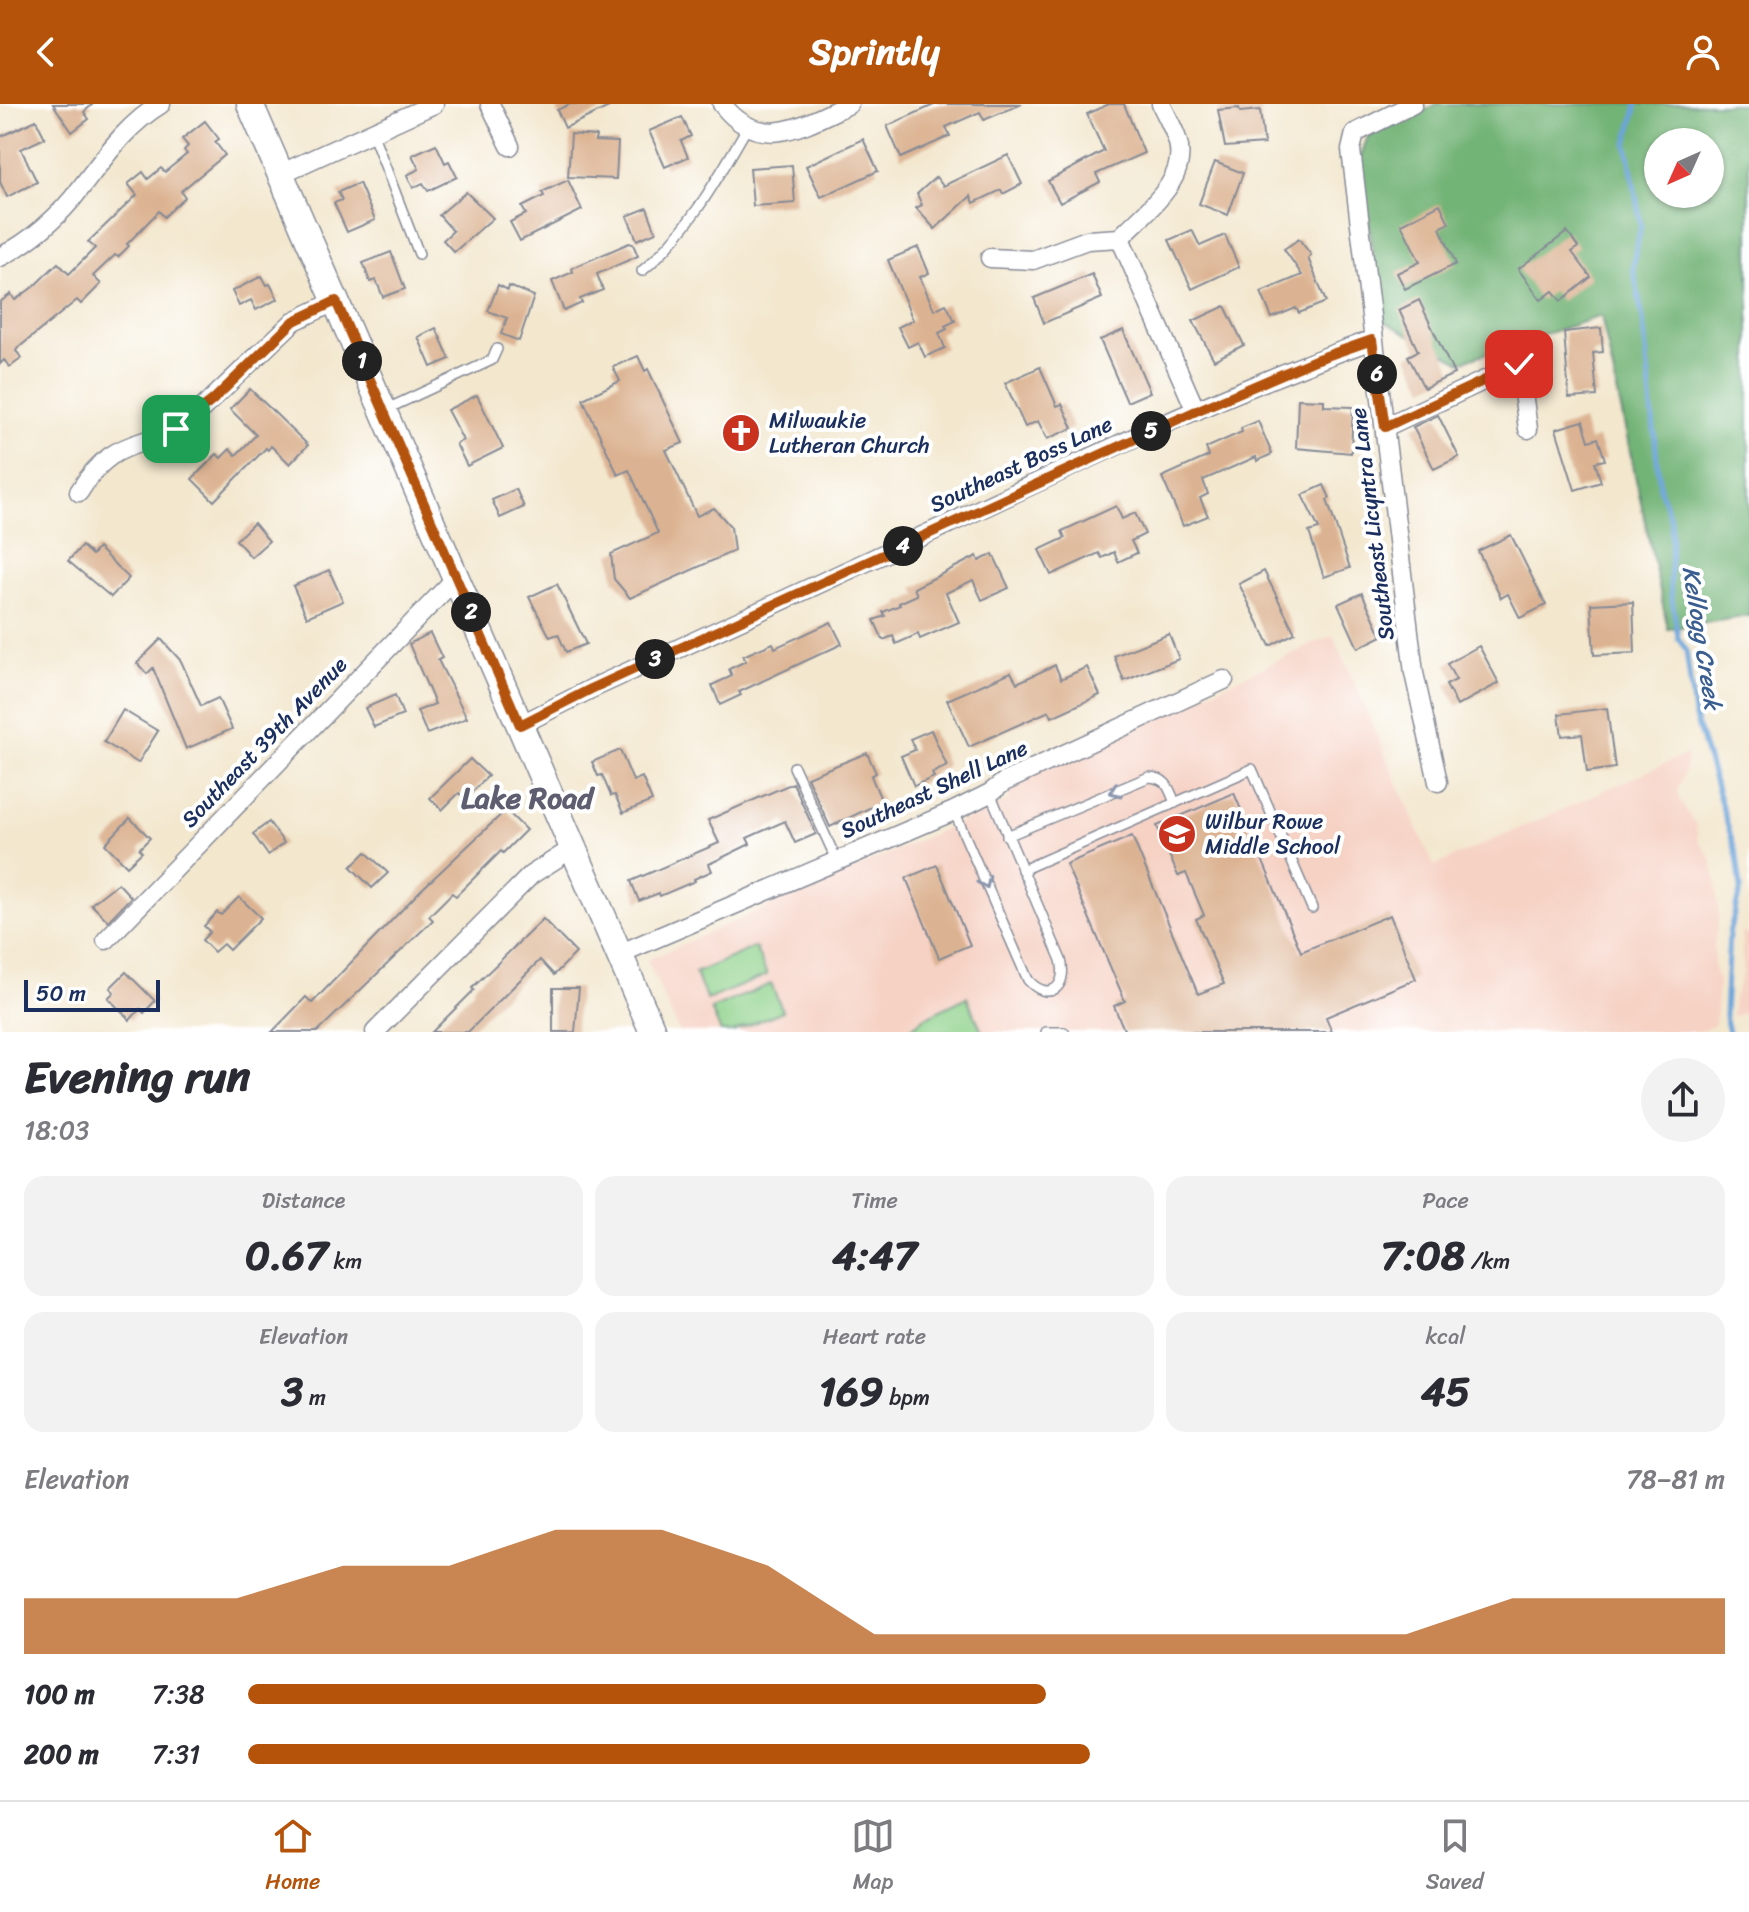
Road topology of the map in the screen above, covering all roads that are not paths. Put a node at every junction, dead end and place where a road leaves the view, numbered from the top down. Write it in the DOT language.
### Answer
graph roads {
  1 [pos="161,104"];
  2 [pos="250,104"];
  3 [pos="434,104"];
  4 [pos="490,104"];
  5 [pos="722,104"];
  6 [pos="849,104"];
  7 [pos="1161,104"];
  8 [pos="1413,104"];
  9 [pos="748,126"];
  10 [pos="372,132"];
  11 [pos="510,146"];
  12 [pos="280,174"];
  13 [pos="1120,238"];
  14 [pos="419,254"];
  15 [pos="0,257"];
  16 [pos="990,258"];
  17 [pos="642,271"];
  18 [pos="336,301"];
  19 [pos="1372,340"];
  20 [pos="497,349"];
  21 [pos="384,410"];
  22 [pos="1196,411"];
  23 [pos="1385,427"];
  24 [pos="1528,429"];
  25 [pos="79,492"];
  26 [pos="456,578"];
  27 [pos="1224,680"];
  28 [pos="520,725"];
  29 [pos="794,767"];
  30 [pos="1438,782"];
  31 [pos="990,793"];
  32 [pos="1175,803"];
  33 [pos="954,811"];
  34 [pos="1007,836"];
  35 [pos="573,848"];
  36 [pos="837,861"];
  37 [pos="1022,870"];
  38 [pos="1312,908"];
  39 [pos="106,940"];
  40 [pos="619,954"];
  41 [pos="647,1030"];
  42 [pos="375,1032"];
  43 [pos="1046,1032"];
  44 [pos="1064,1032"];
  1 -- 15 [label="street"];
  2 -- 12 [label="main road"];
  3 -- 10 [label="street"];
  4 -- 11 [label="street"];
  5 -- 9 [label="street"];
  6 -- 9 [label="street"];
  7 -- 13 [label="street"];
  8 -- 19 [label="street, Southeast Licyntra Lane"];
  9 -- 17 [label="lane"];
  10 -- 12 [label="street"];
  10 -- 14 [label="lane"];
  12 -- 18 [label="main road"];
  13 -- 16 [label="street"];
  13 -- 22 [label="street"];
  18 -- 21 [label="main road"];
  18 -- 25 [label="street"];
  19 -- 22 [label="street, Southeast Boss Lane"];
  19 -- 23 [label="street, Southeast Licyntra Lane"];
  20 -- 21 [label="lane"];
  21 -- 26 [label="main road"];
  22 -- 28 [label="street, Southeast Boss Lane"];
  23 -- 24 [label="street"];
  23 -- 30 [label="street, Southeast Licyntra Lane"];
  26 -- 28 [label="main road"];
  26 -- 39 [label="street, Southeast 39th Avenue"];
  27 -- 31 [label="street, Southeast Shell Lane"];
  28 -- 35 [label="main road"];
  29 -- 36 [label="lane"];
  31 -- 33 [label="street, Southeast Shell Lane"];
  31 -- 34 [label="lane"];
  32 -- 34 [label="lane, one-way"];
  32 -- 37 [label="lane"];
  32 -- 38 [label="lane"];
  33 -- 36 [label="street, Southeast Shell Lane"];
  33 -- 37 [label="lane, one-way"];
  34 -- 37 [label="lane"];
  35 -- 40 [label="main road"];
  35 -- 42 [label="street"];
  36 -- 40 [label="street, Southeast Shell Lane"];
  40 -- 41 [label="main road"];
  43 -- 44 [label="lane"];
}
